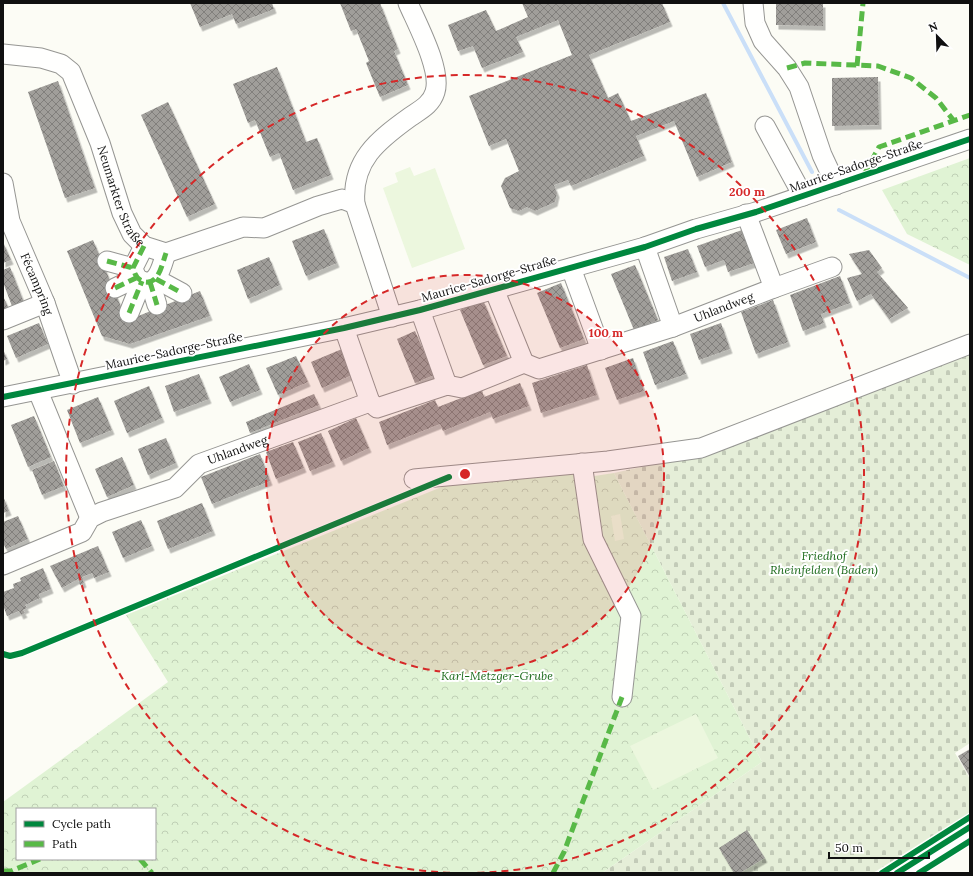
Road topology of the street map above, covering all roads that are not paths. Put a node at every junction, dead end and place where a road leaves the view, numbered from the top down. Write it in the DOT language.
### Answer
graph roads {
  1 [pos="408,3"];
  2 [pos="754,3"];
  3 [pos="3,54"];
  4 [pos="765,126"];
  5 [pos="970,139"];
  6 [pos="3,183"];
  7 [pos="836,185"];
  8 [pos="803,196"];
  9 [pos="355,204"];
  10 [pos="746,214"];
  11 [pos="7,222"];
  12 [pos="144,246"];
  13 [pos="645,247"];
  14 [pos="166,253"];
  15 [pos="107,261"];
  16 [pos="832,267"];
  17 [pos="571,268"];
  18 [pos="143,278"];
  19 [pos="115,288"];
  20 [pos="774,288"];
  21 [pos="494,289"];
  22 [pos="182,293"];
  23 [pos="45,303"];
  24 [pos="157,305"];
  25 [pos="420,310"];
  26 [pos="129,313"];
  27 [pos="392,317"];
  28 [pos="3,320"];
  29 [pos="673,327"];
  30 [pos="344,328"];
  31 [pos="970,344"];
  32 [pos="601,350"];
  33 [pos="524,363"];
  34 [pos="73,384"];
  35 [pos="447,385"];
  36 [pos="38,391"];
  37 [pos="3,397"];
  38 [pos="370,402"];
  39 [pos="582,463"];
  40 [pos="414,479"];
  41 [pos="90,518"];
  42 [pos="3,565"];
  43 [pos="622,697"];
  44 [pos="970,827"];
  45 [pos="897,873"];
  1 -- 9 [label="street"];
  2 -- 7 [label="street"];
  3 -- 12 [label="street, Neumarkter Straße"];
  4 -- 8 [label="street"];
  5 -- 7 [label="street, Maurice-Sadorge-Straße"];
  6 -- 11 [label="street, Fécampring"];
  7 -- 8 [label="street, Maurice-Sadorge-Straße"];
  8 -- 10 [label="street, Maurice-Sadorge-Straße"];
  9 -- 14 [label="street"];
  9 -- 27 [label="street"];
  10 -- 13 [label="street, Maurice-Sadorge-Straße"];
  10 -- 20 [label="street"];
  11 -- 23 [label="street, Fécampring"];
  12 -- 14 [label="street, Neumarkter Straße"];
  12 -- 18 [label="street"];
  13 -- 17 [label="street, Maurice-Sadorge-Straße"];
  13 -- 29 [label="street"];
  14 -- 18 [label="street"];
  15 -- 18 [label="street"];
  16 -- 20 [label="street, Uhlandweg"];
  17 -- 21 [label="street, Maurice-Sadorge-Straße"];
  17 -- 32 [label="street"];
  18 -- 19 [label="street"];
  18 -- 22 [label="street"];
  18 -- 24 [label="street"];
  18 -- 26 [label="street"];
  20 -- 29 [label="street, Uhlandweg"];
  21 -- 25 [label="street, Maurice-Sadorge-Straße"];
  21 -- 33 [label="street"];
  23 -- 28 [label="street"];
  23 -- 34 [label="street, Fécampring"];
  25 -- 27 [label="street, Maurice-Sadorge-Straße"];
  25 -- 35 [label="street"];
  27 -- 30 [label="street, Maurice-Sadorge-Straße"];
  29 -- 32 [label="street, Uhlandweg"];
  30 -- 34 [label="street, Maurice-Sadorge-Straße"];
  30 -- 38 [label="street"];
  31 -- 39 [label="street"];
  32 -- 33 [label="street, Uhlandweg"];
  33 -- 35 [label="street, Uhlandweg"];
  34 -- 36 [label="street, Maurice-Sadorge-Straße"];
  35 -- 38 [label="street, Uhlandweg"];
  36 -- 37 [label="street, Maurice-Sadorge-Straße"];
  36 -- 41 [label="street"];
  38 -- 41 [label="street, Uhlandweg"];
  39 -- 40 [label="street"];
  39 -- 43 [label="street"];
  41 -- 42 [label="street, Uhlandweg"];
  44 -- 45 [label="street"];
}
